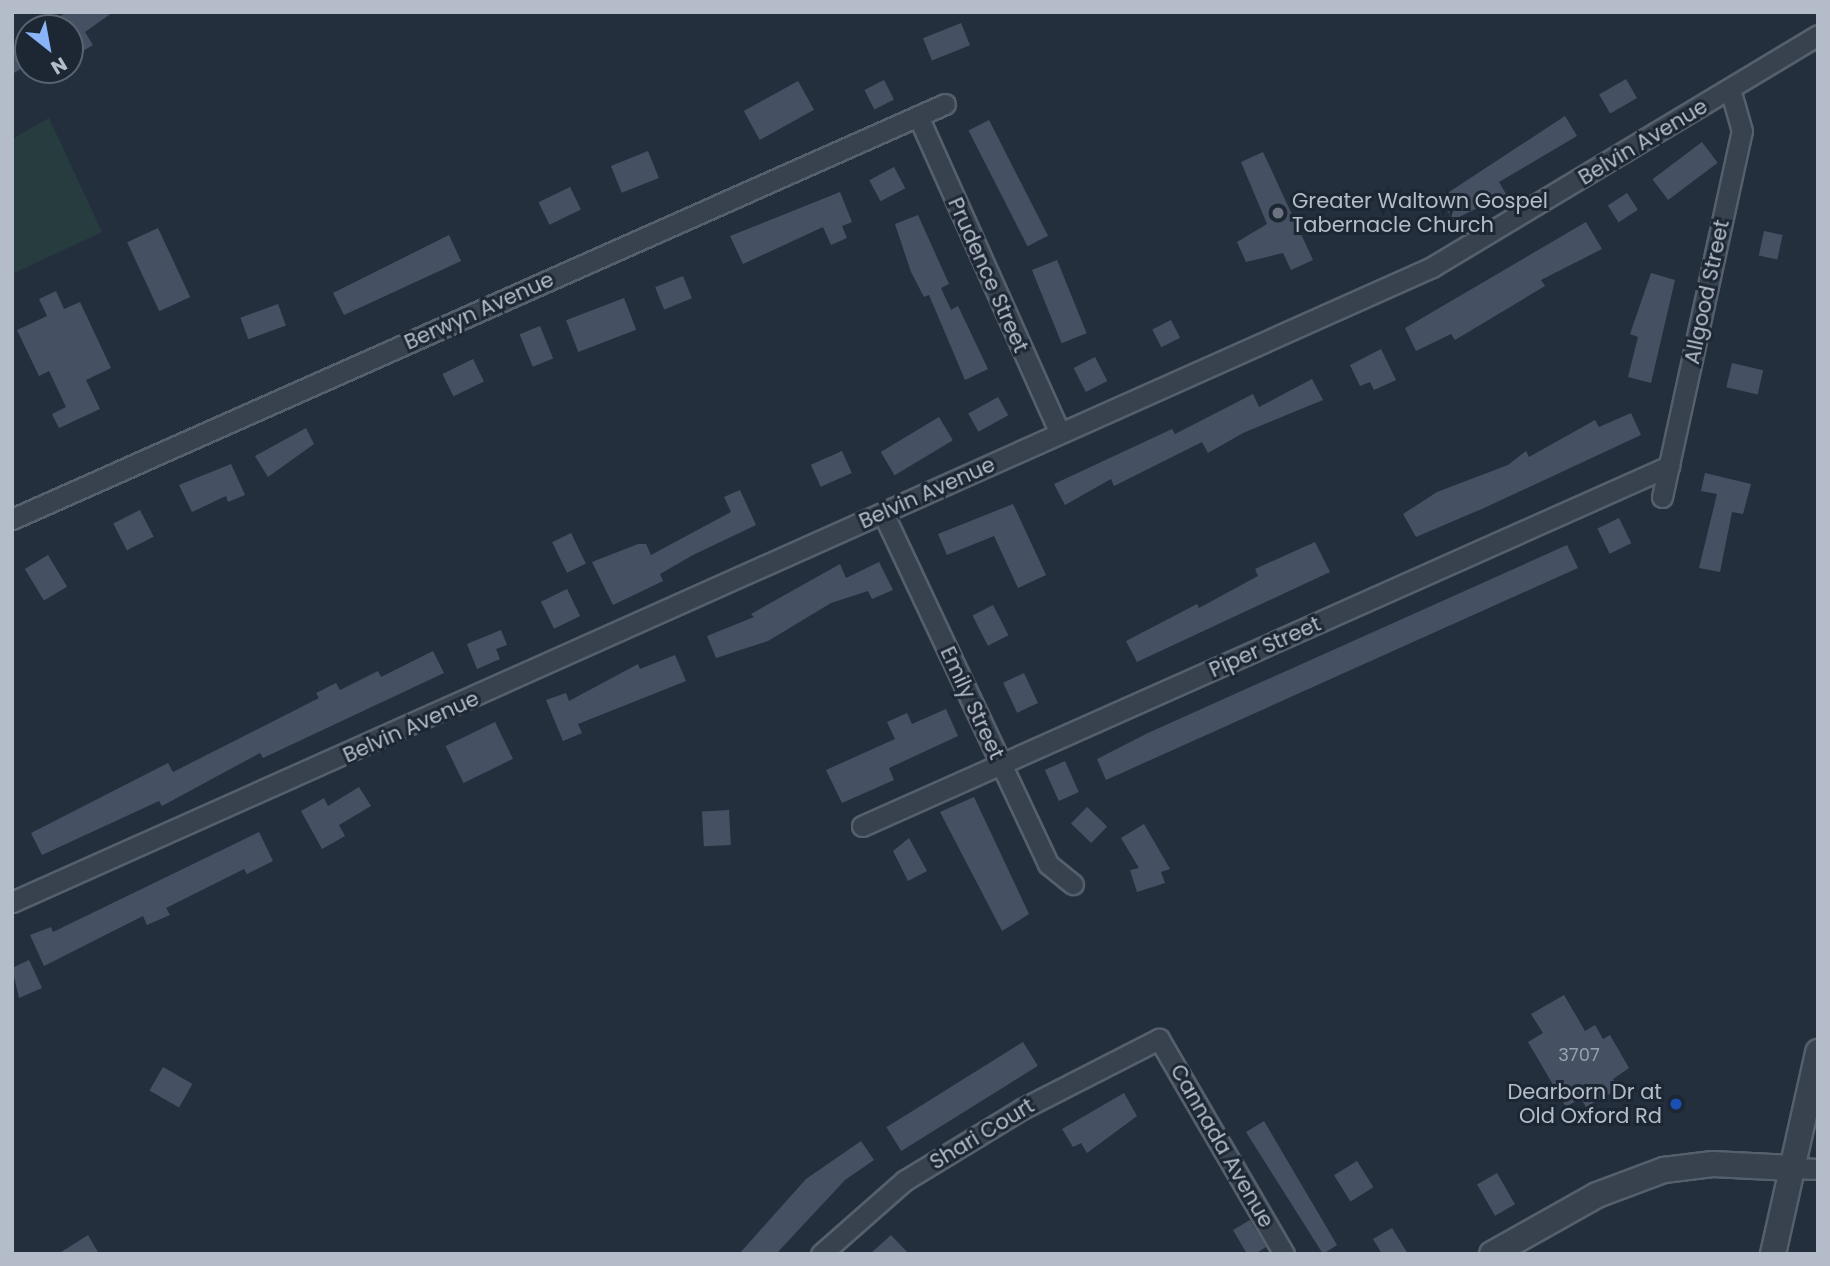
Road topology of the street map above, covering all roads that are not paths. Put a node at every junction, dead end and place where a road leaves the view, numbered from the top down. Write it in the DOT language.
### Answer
graph roads {
  1 [pos="1818,35"];
  2 [pos="1730,89"];
  3 [pos="945,104"];
  4 [pos="918,116"];
  5 [pos="1060,433"];
  6 [pos="1669,466"];
  7 [pos="1662,497"];
  8 [pos="883,513"];
  9 [pos="12,519"];
  10 [pos="999,761"];
  11 [pos="862,826"];
  12 [pos="1073,884"];
  13 [pos="12,902"];
  14 [pos="1159,1039"];
  15 [pos="1818,1052"];
  16 [pos="1792,1168"];
  17 [pos="1818,1169"];
  18 [pos="821,1254"];
  19 [pos="1284,1254"];
  20 [pos="1492,1254"];
  21 [pos="1773,1254"];
  1 -- 2 [label="street, Belvin Avenue"];
  2 -- 5 [label="street, Belvin Avenue"];
  2 -- 6 [label="street, Allgood Street"];
  3 -- 4 [label="street, Berwyn Avenue"];
  4 -- 5 [label="street, Prudence Street"];
  4 -- 9 [label="street, Berwyn Avenue"];
  5 -- 8 [label="street, Belvin Avenue"];
  6 -- 7 [label="street, Allgood Street"];
  6 -- 10 [label="street, Piper Street"];
  8 -- 10 [label="street, Emily Street"];
  8 -- 13 [label="street, Belvin Avenue"];
  10 -- 11 [label="street, Piper Street"];
  10 -- 12 [label="street, Emily Street"];
  14 -- 18 [label="street, Shari Court"];
  14 -- 19 [label="street, Cannada Avenue"];
  15 -- 16 [label="street"];
  16 -- 17 [label="street"];
  16 -- 20 [label="street"];
  16 -- 21 [label="street"];
}
